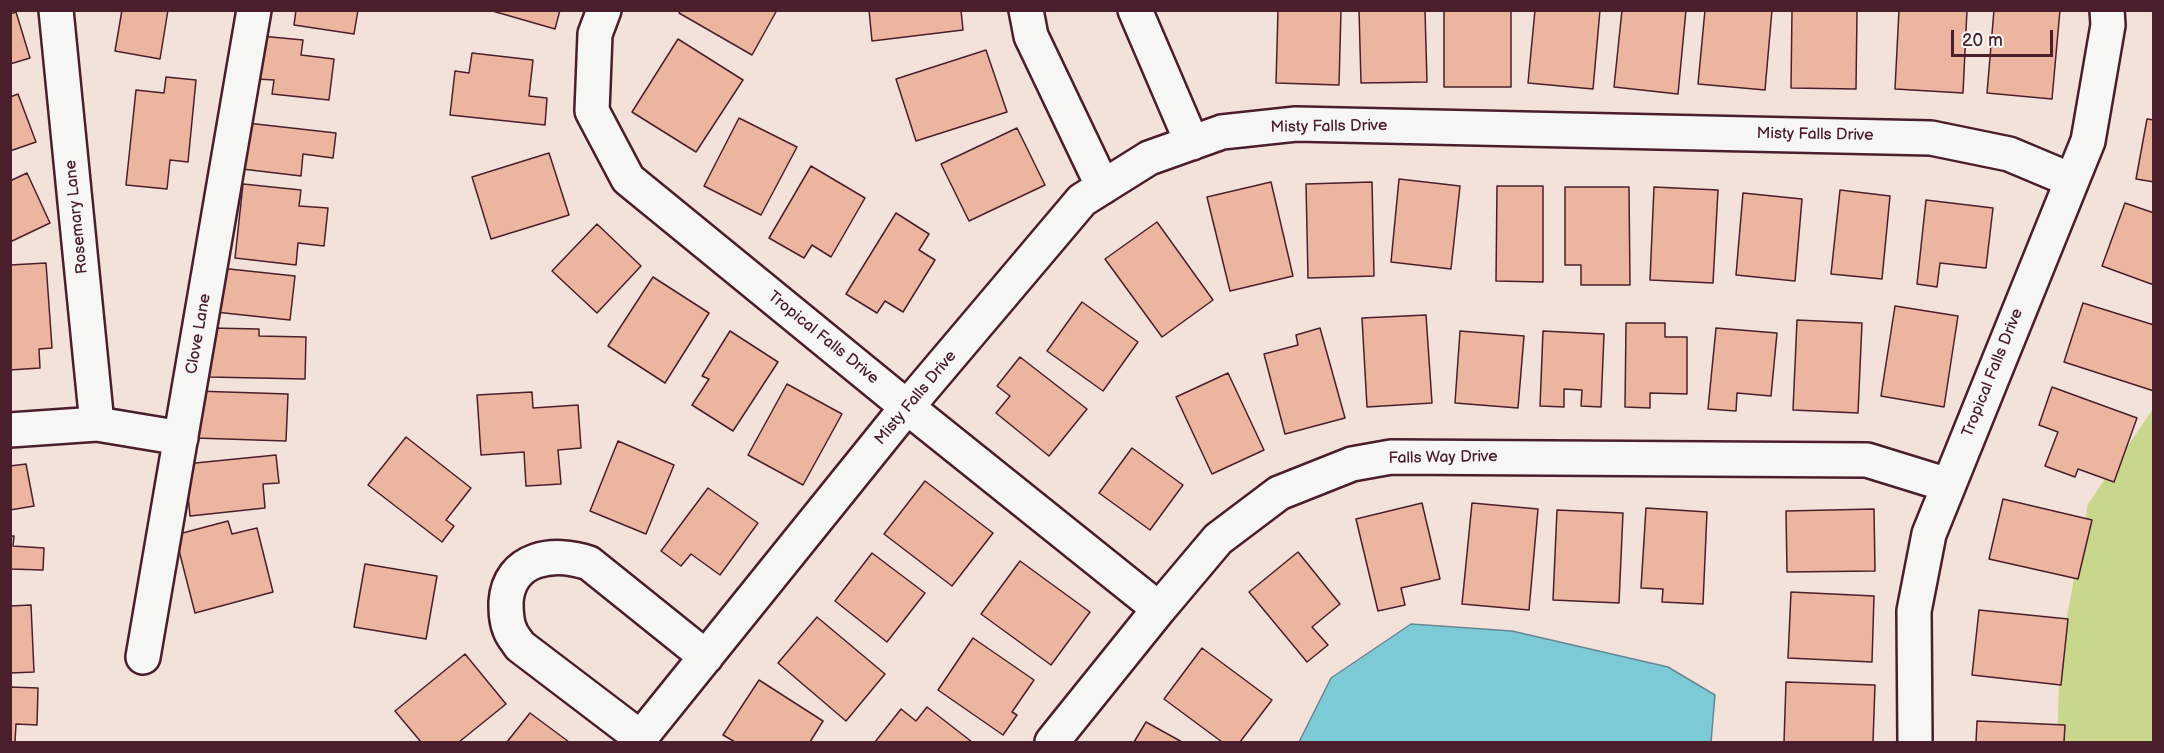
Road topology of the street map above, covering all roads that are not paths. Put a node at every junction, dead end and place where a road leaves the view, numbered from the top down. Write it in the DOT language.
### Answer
graph roads {
  1 [pos="56,10"];
  2 [pos="254,10"];
  3 [pos="604,10"];
  4 [pos="1026,10"];
  5 [pos="1135,10"];
  6 [pos="2108,10"];
  7 [pos="1192,143"];
  8 [pos="2071,180"];
  9 [pos="1103,186"];
  10 [pos="907,407"];
  11 [pos="97,424"];
  12 [pos="10,430"];
  13 [pos="181,438"];
  14 [pos="1948,485"];
  15 [pos="1159,609"];
  16 [pos="143,657"];
  17 [pos="706,657"];
  18 [pos="639,740"];
  19 [pos="1052,742"];
  20 [pos="1915,742"];
  1 -- 11 [label="street, Rosemary Lane"];
  2 -- 13 [label="street, Clove Lane"];
  3 -- 10 [label="street, Tropical Falls Drive"];
  4 -- 9 [label="street"];
  5 -- 7 [label="street"];
  6 -- 8 [label="street, Tropical Falls Drive"];
  7 -- 8 [label="street, Misty Falls Drive"];
  7 -- 9 [label="street, Misty Falls Drive"];
  8 -- 14 [label="street, Tropical Falls Drive"];
  9 -- 10 [label="street, Misty Falls Drive"];
  10 -- 15 [label="street, Tropical Falls Drive"];
  10 -- 17 [label="street, Misty Falls Drive"];
  11 -- 12 [label="street"];
  11 -- 13 [label="street"];
  13 -- 16 [label="street, Clove Lane"];
  14 -- 15 [label="street, Falls Way Drive"];
  14 -- 20 [label="street, Tropical Falls Drive"];
  15 -- 19 [label="street, Falls Way Drive"];
  17 -- 18 [label="street, Misty Falls Drive"];
  17 -- 18 [label="street"];
}
